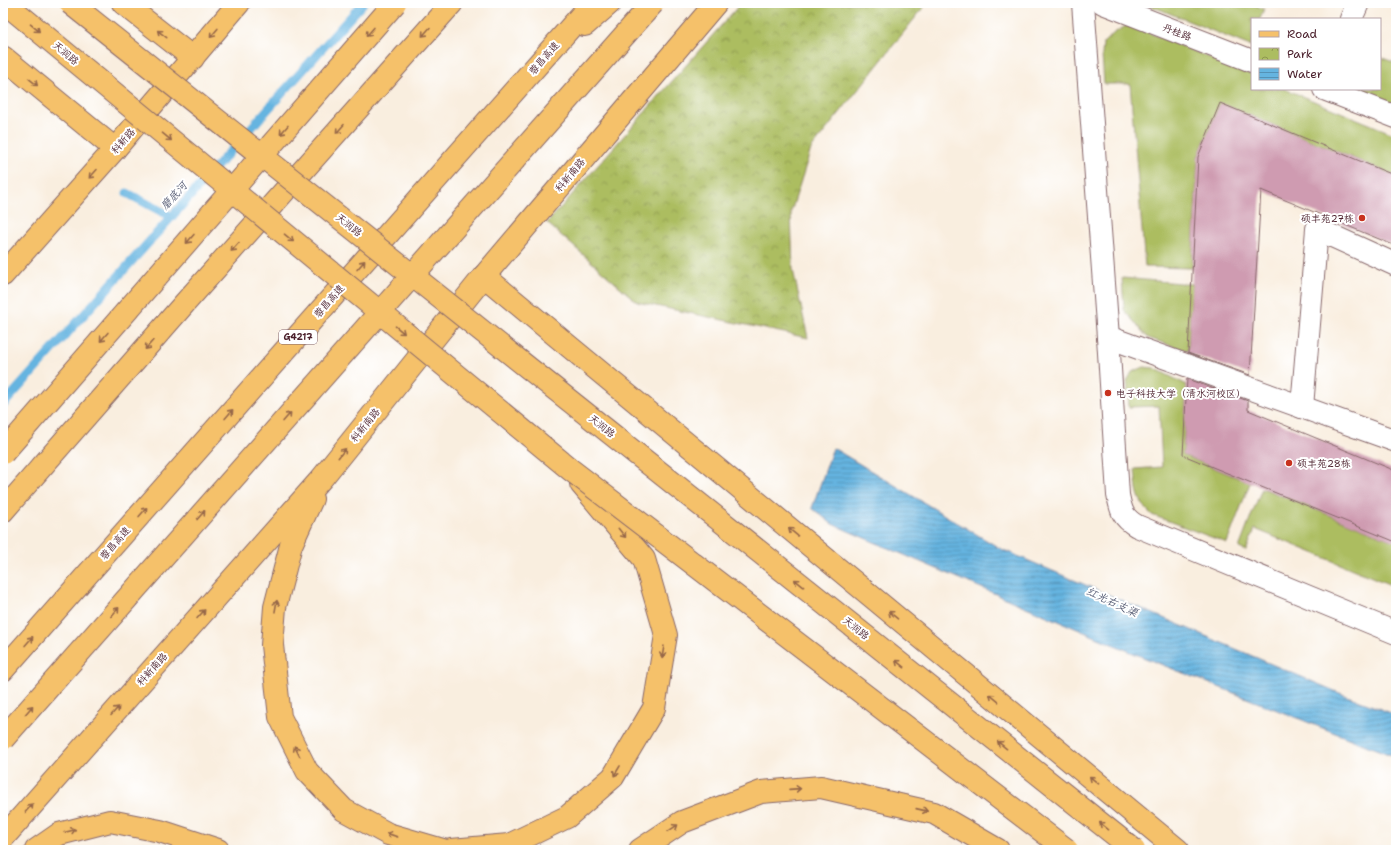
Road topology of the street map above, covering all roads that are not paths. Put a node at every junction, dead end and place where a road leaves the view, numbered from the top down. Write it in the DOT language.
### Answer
graph roads {
  1 [pos="5,3"];
  2 [pos="70,3"];
  3 [pos="123,3"];
  4 [pos="239,3"];
  5 [pos="395,3"];
  6 [pos="452,3"];
  7 [pos="592,3"];
  8 [pos="610,3"];
  9 [pos="653,3"];
  10 [pos="716,3"];
  11 [pos="1082,3"];
  12 [pos="1103,3"];
  13 [pos="1358,3"];
  14 [pos="1351,18"];
  15 [pos="3,57"];
  16 [pos="193,58"];
  17 [pos="1251,61"];
  18 [pos="530,74"];
  19 [pos="1327,90"];
  20 [pos="1396,117"];
  21 [pos="115,150"];
  22 [pos="43,229"];
  23 [pos="3,258"];
  24 [pos="1396,264"];
  25 [pos="3,275"];
  26 [pos="484,276"];
  27 [pos="1108,337"];
  28 [pos="1302,407"];
  29 [pos="1396,441"];
  30 [pos="3,453"];
  31 [pos="570,470"];
  32 [pos="322,478"];
  33 [pos="3,511"];
  34 [pos="1396,633"];
  35 [pos="3,670"];
  36 [pos="3,739"];
  37 [pos="3,838"];
  38 [pos="36,850"];
  39 [pos="218,850"];
  40 [pos="443,850"];
  41 [pos="451,850"];
  42 [pos="640,850"];
  43 [pos="998,850"];
  44 [pos="1067,850"];
  45 [pos="1134,850"];
  46 [pos="1178,850"];
  1 -- 31 [label="main road, 天润路, one-way, bridge"];
  45 -- 2 [label="main road, 天润路, one-way, bridge"];
  16 -- 3 [label="main road, one-way"];
  4 -- 16 [label="main road, 科新路, one-way"];
  5 -- 30 [label="main road, one-way, bridge"];
  6 -- 33 [label="main road, one-way"];
  7 -- 18 [label="main road, 蓉昌高速 / G4217"];
  8 -- 18 [label="main road"];
  36 -- 9 [label="main road, one-way, bridge"];
  10 -- 26 [label="main road, 科新南路"];
  11 -- 27 [label="street"];
  12 -- 17 [label="street, 丹桂路"];
  13 -- 14 [label="street"];
  15 -- 21 [label="main road, one-way"];
  16 -- 21 [label="main road, 科新路"];
  35 -- 18 [label="main road, 蓉昌高速 / G4217, one-way"];
  19 -- 20 [label="street"];
  21 -- 22 [label="main road, 科新路, one-way"];
  22 -- 23 [label="main road"];
  22 -- 25 [label="main road, 科新路"];
  24 -- 28 [label="street"];
  32 -- 26 [label="main road, 科新南路, one-way"];
  46 -- 26 [label="main road, one-way"];
  27 -- 28 [label="street"];
  27 -- 34 [label="street"];
  28 -- 29 [label="street"];
  31 -- 41 [label="main road, one-way, bridge"];
  31 -- 44 [label="main road, 天润路, bridge"];
  37 -- 32 [label="main road, 科新南路, one-way"];
  40 -- 32 [label="main road, one-way"];
  38 -- 39 [label="main road, one-way"];
  42 -- 43 [label="main road, one-way"];
}
